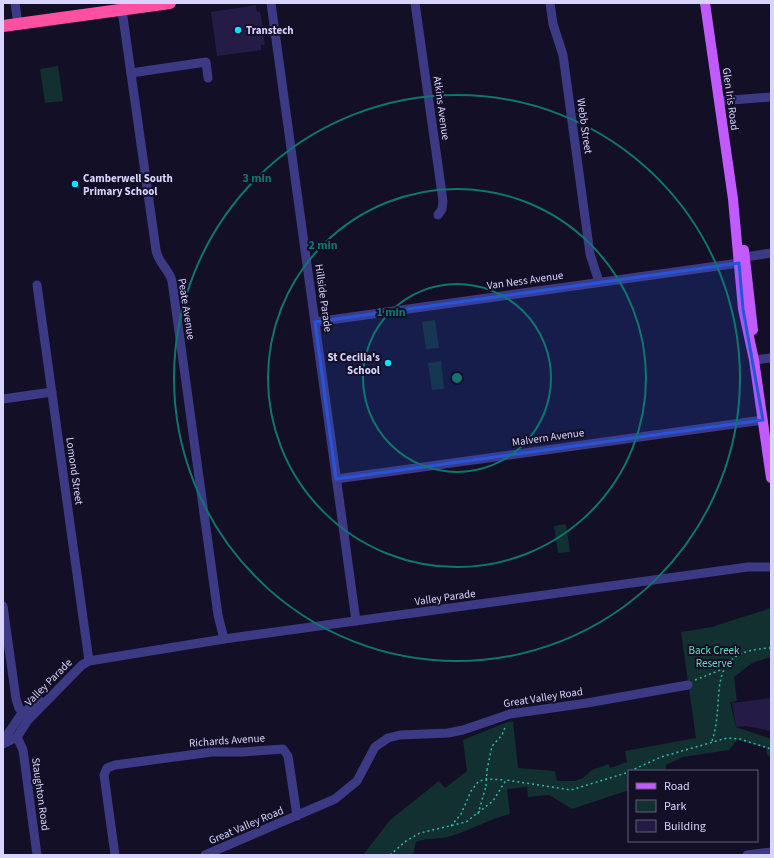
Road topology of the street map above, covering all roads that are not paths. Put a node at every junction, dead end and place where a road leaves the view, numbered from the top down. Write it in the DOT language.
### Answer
graph roads {
  1 [pos="15,3"];
  2 [pos="170,3"];
  3 [pos="271,3"];
  4 [pos="415,3"];
  5 [pos="550,3"];
  6 [pos="705,3"];
  7 [pos="155,4"];
  8 [pos="122,10"];
  9 [pos="18,24"];
  10 [pos="3,26"];
  11 [pos="132,73"];
  12 [pos="208,78"];
  13 [pos="771,98"];
  14 [pos="719,101"];
  15 [pos="733,199"];
  16 [pos="438,215"];
  17 [pos="771,253"];
  18 [pos="742,260"];
  19 [pos="594,283"];
  20 [pos="37,285"];
  21 [pos="315,322"];
  22 [pos="771,358"];
  23 [pos="754,360"];
  24 [pos="52,392"];
  25 [pos="3,399"];
  26 [pos="763,420"];
  27 [pos="770,467"];
  28 [pos="771,478"];
  29 [pos="336,479"];
  30 [pos="771,561"];
  31 [pos="748,567"];
  32 [pos="771,567"];
  33 [pos="3,606"];
  34 [pos="356,621"];
  35 [pos="221,640"];
  36 [pos="88,658"];
  37 [pos="688,685"];
  38 [pos="25,716"];
  39 [pos="17,737"];
  40 [pos="3,741"];
  41 [pos="3,744"];
  42 [pos="297,816"];
  43 [pos="771,852"];
  44 [pos="37,855"];
  45 [pos="115,855"];
  46 [pos="205,855"];
  47 [pos="747,855"];
  1 -- 9 [label="street"];
  2 -- 7 [label="highway"];
  3 -- 21 [label="street, Hillside Parade"];
  4 -- 16 [label="street, Atkins Avenue"];
  5 -- 19 [label="street, Webb Street"];
  6 -- 14 [label="main road, Glen Iris Road"];
  7 -- 8 [label="highway"];
  8 -- 9 [label="highway"];
  8 -- 11 [label="street, Peate Avenue"];
  9 -- 10 [label="highway"];
  11 -- 12 [label="street"];
  11 -- 35 [label="street, Peate Avenue"];
  13 -- 14 [label="street"];
  14 -- 15 [label="main road, Glen Iris Road"];
  15 -- 18 [label="main road, Glen Iris Road"];
  15 -- 18 [label="main road, Glen Iris Road"];
  17 -- 18 [label="street, Van Ness Avenue"];
  18 -- 19 [label="street, Van Ness Avenue"];
  18 -- 23 [label="main road, Glen Iris Road"];
  18 -- 23 [label="main road, Glen Iris Road"];
  19 -- 21 [label="street, Van Ness Avenue"];
  20 -- 24 [label="street, Lomond Street"];
  21 -- 29 [label="street, Hillside Parade"];
  22 -- 23 [label="street"];
  23 -- 26 [label="main road, Glen Iris Road"];
  24 -- 25 [label="street"];
  24 -- 36 [label="street, Lomond Street"];
  26 -- 27 [label="main road, Glen Iris Road"];
  26 -- 29 [label="street, Malvern Avenue"];
  27 -- 28 [label="main road, Glen Iris Road"];
  29 -- 34 [label="street, Hillside Parade"];
  30 -- 31 [label="street, Valley Parade"];
  31 -- 32 [label="street, Valley Parade"];
  31 -- 34 [label="street, Valley Parade"];
  33 -- 38 [label="street"];
  34 -- 35 [label="street, Valley Parade"];
  35 -- 36 [label="street, Valley Parade"];
  36 -- 38 [label="street, Valley Parade"];
  37 -- 42 [label="street, Great Valley Road"];
  38 -- 39 [label="street, Valley Parade"];
  38 -- 40 [label="street, Valley Parade"];
  39 -- 41 [label="street"];
  39 -- 44 [label="street, Staughton Road"];
  42 -- 45 [label="street, Richards Avenue"];
  42 -- 46 [label="street, Great Valley Road"];
  43 -- 47 [label="street"];
}
